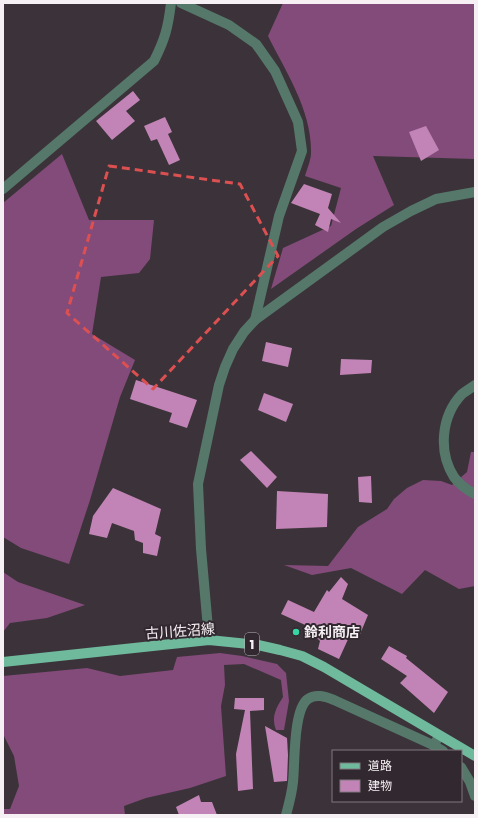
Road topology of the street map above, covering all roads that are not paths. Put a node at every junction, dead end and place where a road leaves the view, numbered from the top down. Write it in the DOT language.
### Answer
graph roads {
  1 [pos="171,3"];
  2 [pos="181,3"];
  3 [pos="3,189"];
  4 [pos="475,192"];
  5 [pos="255,320"];
  6 [pos="475,386"];
  7 [pos="475,494"];
  8 [pos="210,640"];
  9 [pos="3,662"];
  10 [pos="440,736"];
  11 [pos="433,745"];
  12 [pos="440,750"];
  13 [pos="475,756"];
  14 [pos="462,769"];
  15 [pos="475,796"];
  16 [pos="286,815"];
  1 -- 3 [label="street"];
  2 -- 5 [label="street"];
  4 -- 5 [label="street"];
  5 -- 8 [label="street"];
  6 -- 7 [label="street"];
  8 -- 9 [label="main road, 古川佐沼線 / 1"];
  8 -- 10 [label="main road, 古川佐沼線 / 1"];
  10 -- 11 [label="street"];
  10 -- 13 [label="main road, 古川佐沼線 / 1"];
  11 -- 12 [label="street"];
  11 -- 16 [label="street"];
  14 -- 15 [label="street"];
}
